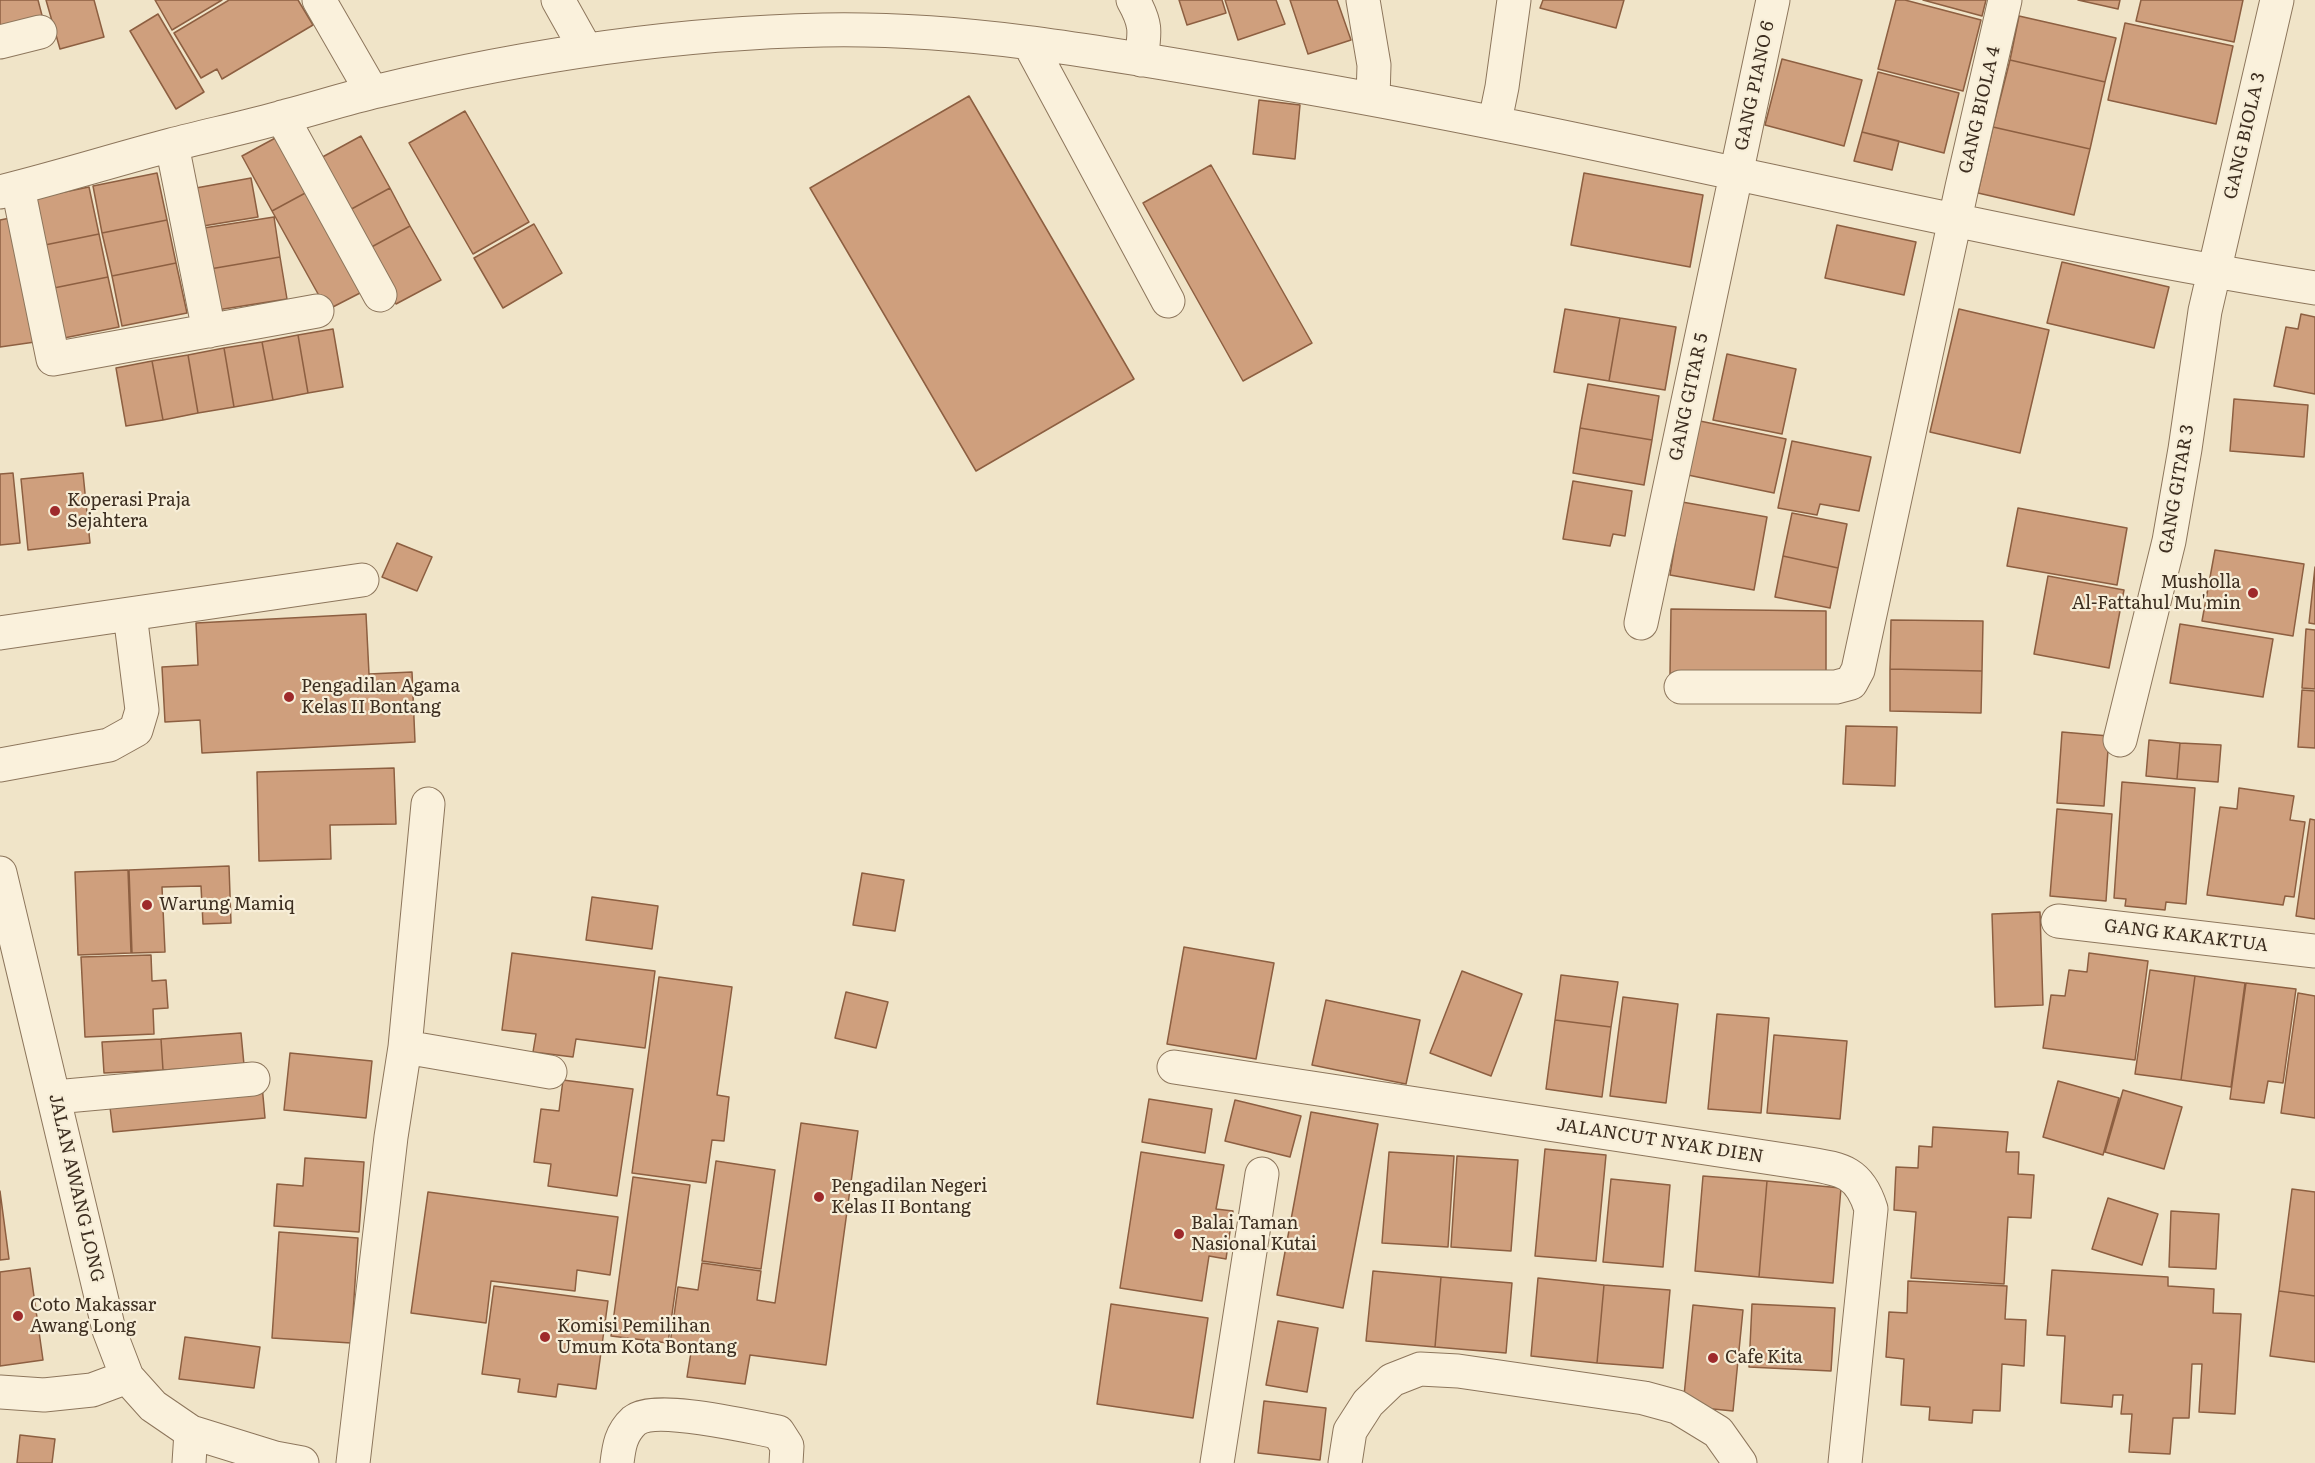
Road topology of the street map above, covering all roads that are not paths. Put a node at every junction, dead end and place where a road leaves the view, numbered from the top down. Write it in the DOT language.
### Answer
graph roads {
  1 [pos="318,0"];
  2 [pos="1363,0"];
  3 [pos="1514,0"];
  4 [pos="1773,0"];
  5 [pos="2005,0"];
  6 [pos="2277,0"];
  7 [pos="571,22"];
  8 [pos="1141,29"];
  9 [pos="40,32"];
  10 [pos="0,42"];
  11 [pos="1029,43"];
  12 [pos="363,76"];
  13 [pos="1374,83"];
  14 [pos="1498,106"];
  15 [pos="282,117"];
  16 [pos="172,145"];
  17 [pos="1741,151"];
  18 [pos="9,190"];
  19 [pos="1958,204"];
  20 [pos="2217,254"];
  21 [pos="2315,288"];
  22 [pos="380,295"];
  23 [pos="1168,302"];
  24 [pos="317,311"];
  25 [pos="209,331"];
  26 [pos="362,580"];
  27 [pos="130,614"];
  28 [pos="1641,622"];
  29 [pos="0,633"];
  30 [pos="1681,687"];
  31 [pos="2120,740"];
  32 [pos="0,765"];
  33 [pos="428,804"];
  34 [pos="0,873"];
  35 [pos="2058,921"];
  36 [pos="2315,951"];
  37 [pos="405,1047"];
  38 [pos="1174,1067"];
  39 [pos="550,1072"];
  40 [pos="253,1078"];
  41 [pos="55,1097"];
  42 [pos="1262,1174"];
  43 [pos="127,1377"];
  44 [pos="0,1392"];
  45 [pos="190,1448"];
  46 [pos="302,1463"];
  47 [pos="352,1463"];
  48 [pos="617,1463"];
  49 [pos="786,1463"];
  50 [pos="1217,1463"];
  51 [pos="1345,1463"];
  52 [pos="1740,1463"];
  53 [pos="1845,1463"];
  1 -- 12 [label="street"];
  2 -- 13 [label="street"];
  3 -- 14 [label="street"];
  4 -- 17 [label="street, GANG PIANO 6"];
  5 -- 19 [label="street, GANG BIOLA 4"];
  6 -- 20 [label="street, GANG BIOLA 3"];
  7 -- 11 [label="street"];
  7 -- 12 [label="street"];
  8 -- 11 [label="street"];
  8 -- 13 [label="street"];
  9 -- 10 [label="street"];
  11 -- 23 [label="street"];
  12 -- 15 [label="street"];
  13 -- 14 [label="street"];
  14 -- 17 [label="street"];
  15 -- 16 [label="street"];
  15 -- 22 [label="street"];
  16 -- 18 [label="street"];
  16 -- 25 [label="street"];
  17 -- 19 [label="street"];
  17 -- 28 [label="street, GANG GITAR 5"];
  18 -- 25 [label="street"];
  19 -- 20 [label="street"];
  19 -- 30 [label="street, GANG BIOLA 4"];
  20 -- 21 [label="street"];
  20 -- 31 [label="street, GANG GITAR 3"];
  24 -- 25 [label="street"];
  26 -- 27 [label="street"];
  27 -- 29 [label="street"];
  27 -- 32 [label="street"];
  33 -- 37 [label="street"];
  34 -- 41 [label="street, JALAN AWANG LONG"];
  35 -- 36 [label="street, GANG KAKAKTUA"];
  37 -- 39 [label="street"];
  37 -- 47 [label="street"];
  38 -- 53 [label="street, JALANCUT NYAK DIEN"];
  40 -- 41 [label="street"];
  41 -- 43 [label="street, JALAN AWANG LONG"];
  42 -- 50 [label="street"];
  43 -- 44 [label="street"];
  43 -- 45 [label="street, JALAN AWANG LONG"];
  45 -- 46 [label="street, JALAN AWANG LONG"];
  48 -- 49 [label="street"];
  51 -- 52 [label="street"];
}
